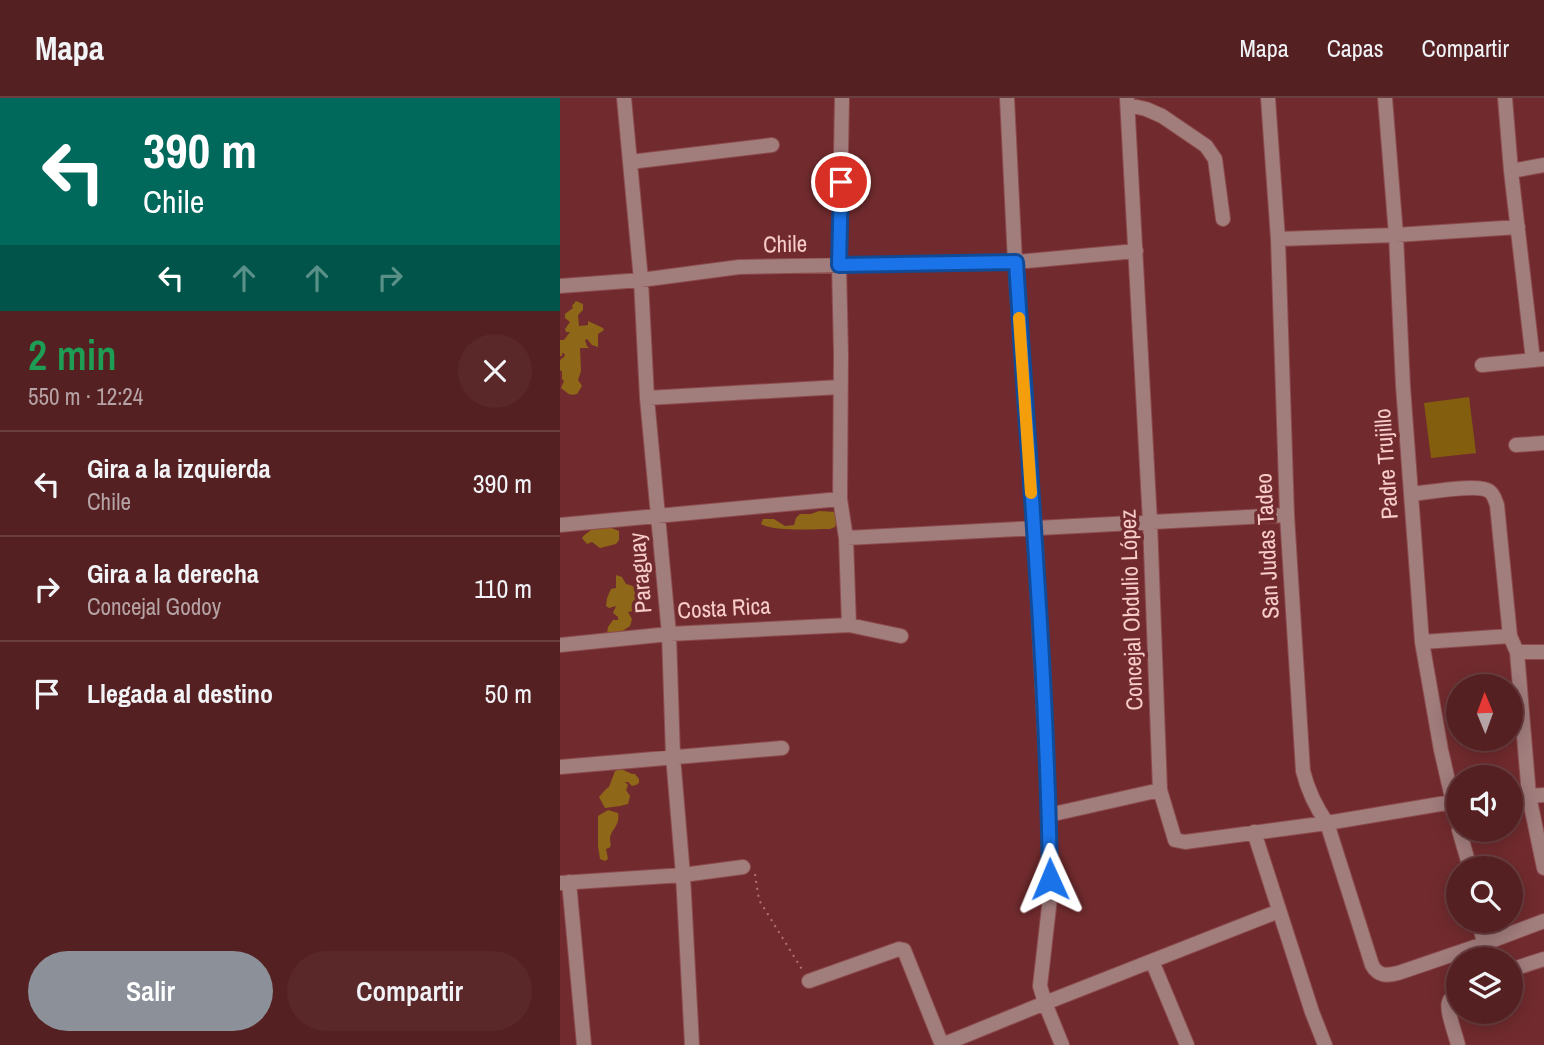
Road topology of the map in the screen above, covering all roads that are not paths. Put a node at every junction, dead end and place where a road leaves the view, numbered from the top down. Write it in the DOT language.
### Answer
graph roads {
  1 [pos="624,98"];
  2 [pos="842,98"];
  3 [pos="1007,98"];
  4 [pos="1268,98"];
  5 [pos="1385,98"];
  6 [pos="1505,98"];
  7 [pos="1128,101"];
  8 [pos="772,145"];
  9 [pos="630,162"];
  10 [pos="1544,165"];
  11 [pos="1511,171"];
  12 [pos="1223,219"];
  13 [pos="1518,227"];
  14 [pos="1395,235"];
  15 [pos="1278,239"];
  16 [pos="1136,251"];
  17 [pos="1016,262"];
  18 [pos="839,265"];
  19 [pos="641,280"];
  20 [pos="560,286"];
  21 [pos="1538,360"];
  22 [pos="1482,365"];
  23 [pos="840,387"];
  24 [pos="647,398"];
  25 [pos="1544,443"];
  26 [pos="1516,445"];
  27 [pos="1411,494"];
  28 [pos="840,499"];
  29 [pos="1287,515"];
  30 [pos="657,517"];
  31 [pos="1150,522"];
  32 [pos="560,526"];
  33 [pos="1034,527"];
  34 [pos="846,538"];
  35 [pos="849,625"];
  36 [pos="669,634"];
  37 [pos="901,636"];
  38 [pos="1510,636"];
  39 [pos="1422,642"];
  40 [pos="560,645"];
  41 [pos="1517,652"];
  42 [pos="1544,652"];
  43 [pos="782,748"];
  44 [pos="673,756"];
  45 [pos="1448,765"];
  46 [pos="560,766"];
  47 [pos="1160,790"];
  48 [pos="1537,795"];
  49 [pos="1446,803"];
  50 [pos="1049,815"];
  51 [pos="1327,823"];
  52 [pos="1254,832"];
  53 [pos="743,867"];
  54 [pos="1544,868"];
  55 [pos="683,875"];
  56 [pos="565,883"];
  57 [pos="1279,911"];
  58 [pos="1544,921"];
  59 [pos="1495,947"];
  60 [pos="1544,960"];
  61 [pos="1152,961"];
  62 [pos="1446,961"];
  63 [pos="1523,966"];
  64 [pos="809,981"];
  65 [pos="1045,1003"];
  66 [pos="1453,1024"];
  67 [pos="584,1045"];
  68 [pos="692,1045"];
  69 [pos="942,1045"];
  70 [pos="1062,1045"];
  71 [pos="1187,1045"];
  72 [pos="1325,1045"];
  73 [pos="1458,1045"];
  1 -- 9 [label="street, Paraguay"];
  2 -- 18 [label="street"];
  3 -- 17 [label="street"];
  4 -- 15 [label="street, San Judas Tadeo"];
  5 -- 14 [label="street, Padre Trujillo"];
  6 -- 11 [label="street"];
  7 -- 12 [label="street"];
  7 -- 16 [label="street, Concejal Obdulio López"];
  8 -- 9 [label="street"];
  9 -- 19 [label="street, Paraguay"];
  10 -- 11 [label="street"];
  11 -- 13 [label="street"];
  13 -- 14 [label="street"];
  13 -- 21 [label="street"];
  14 -- 15 [label="street"];
  14 -- 27 [label="street, Padre Trujillo"];
  15 -- 29 [label="street, San Judas Tadeo"];
  16 -- 17 [label="street, Chile"];
  16 -- 31 [label="street, Concejal Obdulio López"];
  17 -- 18 [label="street, Chile"];
  17 -- 33 [label="street"];
  18 -- 19 [label="street, Chile"];
  18 -- 23 [label="street"];
  19 -- 20 [label="street, Chile"];
  19 -- 24 [label="street, Paraguay"];
  21 -- 22 [label="street"];
  23 -- 24 [label="street"];
  23 -- 28 [label="street"];
  24 -- 30 [label="street, Paraguay"];
  25 -- 26 [label="street"];
  27 -- 38 [label="street"];
  27 -- 39 [label="street, Padre Trujillo"];
  28 -- 30 [label="street"];
  28 -- 34 [label="street"];
  29 -- 31 [label="street"];
  29 -- 51 [label="street, San Judas Tadeo"];
  30 -- 32 [label="street"];
  30 -- 36 [label="street, Paraguay"];
  31 -- 33 [label="street"];
  31 -- 47 [label="street, Concejal Obdulio López"];
  33 -- 34 [label="street"];
  33 -- 50 [label="street"];
  34 -- 35 [label="street"];
  35 -- 36 [label="street, Costa Rica"];
  35 -- 37 [label="street, Costa Rica"];
  36 -- 40 [label="street, Costa Rica"];
  36 -- 44 [label="street, Paraguay"];
  38 -- 39 [label="street"];
  38 -- 41 [label="street"];
  39 -- 45 [label="street, Padre Trujillo"];
  41 -- 42 [label="street"];
  41 -- 48 [label="street"];
  43 -- 44 [label="street"];
  44 -- 46 [label="street"];
  44 -- 55 [label="street, Paraguay"];
  47 -- 50 [label="street"];
  47 -- 52 [label="street, Concejal Obdulio López"];
  48 -- 54 [label="street"];
  49 -- 51 [label="street, Concejal Obdulio López"];
  50 -- 65 [label="street"];
  51 -- 52 [label="street, Concejal Obdulio López"];
  51 -- 62 [label="street, San Judas Tadeo"];
  52 -- 57 [label="street"];
  53 -- 55 [label="street"];
  55 -- 56 [label="street"];
  55 -- 68 [label="street, Paraguay"];
  56 -- 67 [label="street"];
  57 -- 61 [label="street"];
  57 -- 72 [label="street"];
  58 -- 59 [label="street"];
  60 -- 63 [label="street"];
  61 -- 65 [label="street"];
  61 -- 71 [label="street"];
  64 -- 69 [label="street"];
  65 -- 69 [label="street"];
  65 -- 70 [label="street"];
  66 -- 73 [label="street"];
}
